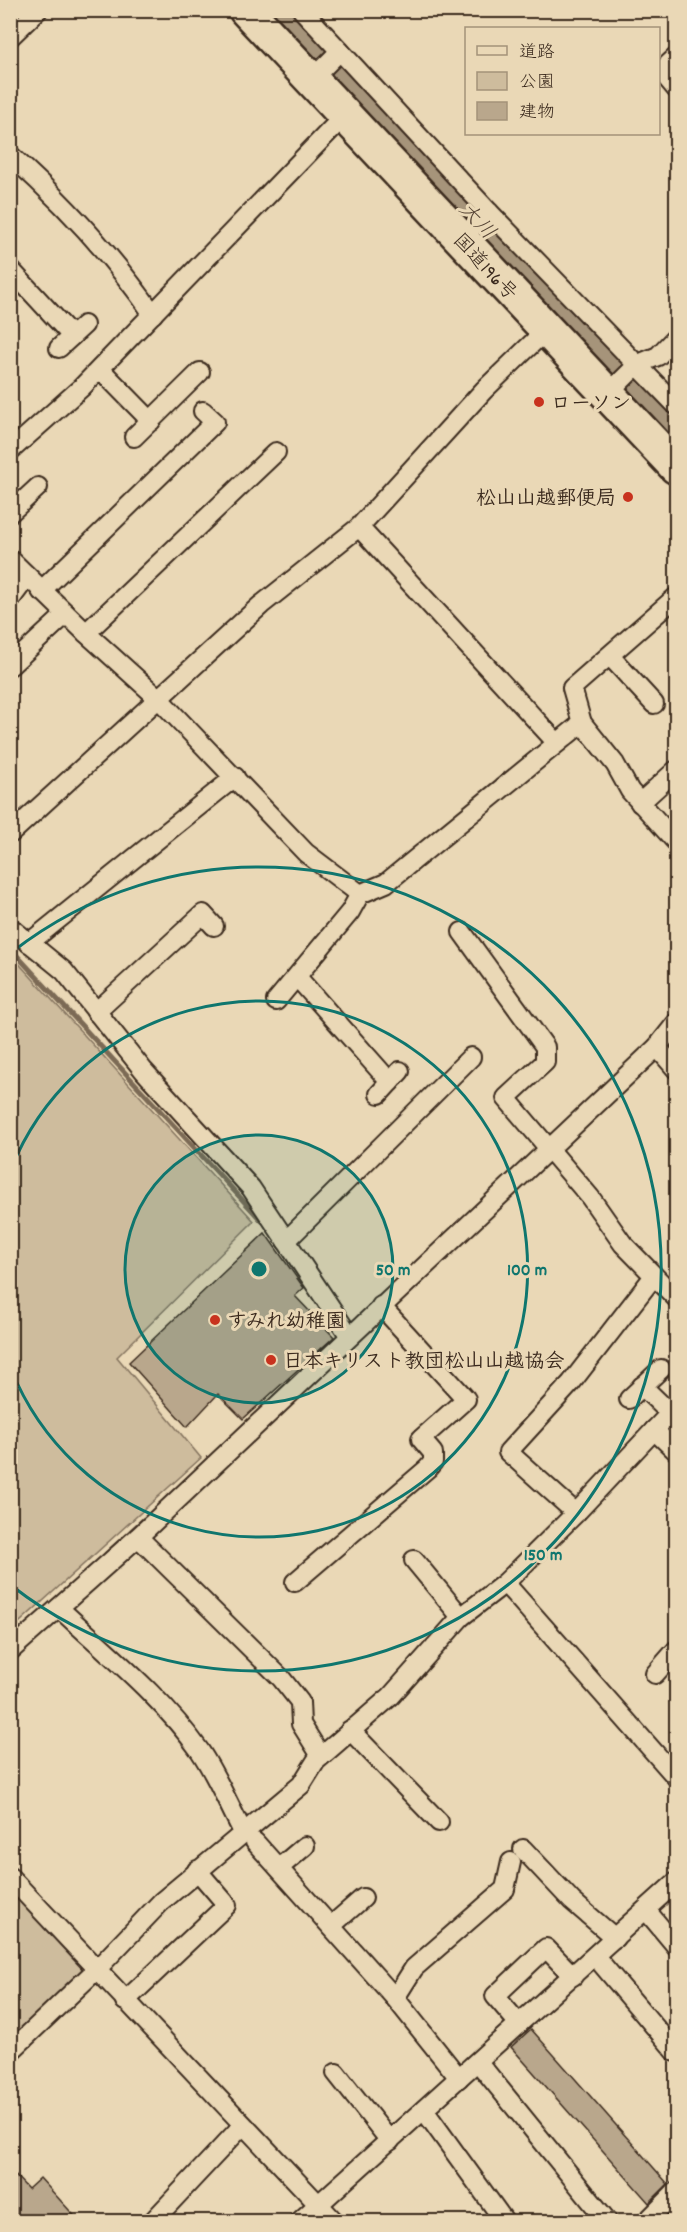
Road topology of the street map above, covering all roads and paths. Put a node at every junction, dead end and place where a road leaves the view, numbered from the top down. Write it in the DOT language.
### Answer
graph roads {
  1 [pos="38,10"];
  2 [pos="246,10"];
  3 [pos="302,10"];
  4 [pos="10,38"];
  5 [pos="676,57"];
  6 [pos="328,63"];
  7 [pos="676,89"];
  8 [pos="345,115"];
  9 [pos="10,155"];
  10 [pos="488,213"];
  11 [pos="467,233"];
  12 [pos="10,269"];
  13 [pos="153,314"];
  14 [pos="546,330"];
  15 [pos="72,336"];
  16 [pos="676,337"];
  17 [pos="636,366"];
  18 [pos="100,369"];
  19 [pos="200,372"];
  20 [pos="614,388"];
  21 [pos="676,405"];
  22 [pos="203,411"];
  23 [pos="151,421"];
  24 [pos="134,437"];
  25 [pos="10,451"];
  26 [pos="276,452"];
  27 [pos="676,467"];
  28 [pos="38,487"];
  29 [pos="10,513"];
  30 [pos="359,527"];
  31 [pos="10,559"];
  32 [pos="27,577"];
  33 [pos="41,591"];
  34 [pos="676,597"];
  35 [pos="10,600"];
  36 [pos="66,614"];
  37 [pos="86,633"];
  38 [pos="610,656"];
  39 [pos="10,666"];
  40 [pos="158,698"];
  41 [pos="654,704"];
  42 [pos="582,723"];
  43 [pos="557,743"];
  44 [pos="676,770"];
  45 [pos="235,777"];
  46 [pos="640,803"];
  47 [pos="10,834"];
  48 [pos="676,842"];
  49 [pos="360,894"];
  50 [pos="214,926"];
  51 [pos="10,927"];
  52 [pos="462,932"];
  53 [pos="29,943"];
  54 [pos="297,977"];
  55 [pos="276,1001"];
  56 [pos="96,1012"];
  57 [pos="676,1023"];
  58 [pos="657,1047"];
  59 [pos="471,1057"];
  60 [pos="676,1069"];
  61 [pos="390,1082"];
  62 [pos="550,1147"];
  63 [pos="286,1241"];
  64 [pos="654,1275"];
  65 [pos="676,1298"];
  66 [pos="381,1306"];
  67 [pos="349,1335"];
  68 [pos="661,1369"];
  69 [pos="642,1386"];
  70 [pos="629,1399"];
  71 [pos="673,1410"];
  72 [pos="654,1430"];
  73 [pos="676,1451"];
  74 [pos="576,1513"];
  75 [pos="138,1537"];
  76 [pos="414,1560"];
  77 [pos="295,1582"];
  78 [pos="505,1583"];
  79 [pos="59,1608"];
  80 [pos="461,1617"];
  81 [pos="676,1650"];
  82 [pos="10,1651"];
  83 [pos="655,1674"];
  84 [pos="350,1730"];
  85 [pos="321,1756"];
  86 [pos="676,1777"];
  87 [pos="439,1822"];
  88 [pos="249,1837"];
  89 [pos="305,1846"];
  90 [pos="279,1868"];
  91 [pos="197,1870"];
  92 [pos="10,1877"];
  93 [pos="676,1882"];
  94 [pos="363,1898"];
  95 [pos="646,1910"];
  96 [pos="331,1926"];
  97 [pos="615,1938"];
  98 [pos="676,1946"];
  99 [pos="595,1956"];
  100 [pos="96,1970"];
  101 [pos="573,1976"];
  102 [pos="395,1998"];
  103 [pos="125,2001"];
  104 [pos="519,2024"];
  105 [pos="10,2052"];
  106 [pos="676,2052"];
  107 [pos="478,2062"];
  108 [pos="336,2073"];
  109 [pos="459,2078"];
  110 [pos="423,2110"];
  111 [pos="243,2125"];
  112 [pos="390,2141"];
  113 [pos="676,2192"];
  114 [pos="319,2204"];
  115 [pos="152,2222"];
  116 [pos="299,2222"];
  117 [pos="335,2222"];
  118 [pos="505,2222"];
  119 [pos="608,2222"];
  120 [pos="646,2222"];
  1 -- 4 [label="street"];
  2 -- 6 [label="highway, 国道196号"];
  3 -- 6 [label="street"];
  5 -- 7 [label="street"];
  6 -- 8 [label="highway, 国道196号"];
  6 -- 10 [label="street"];
  8 -- 11 [label="highway, 国道196号"];
  8 -- 13 [label="street"];
  9 -- 13 [label="street"];
  10 -- 11 [label="street"];
  10 -- 17 [label="street"];
  11 -- 14 [label="highway, 国道196号"];
  12 -- 15 [label="street"];
  13 -- 18 [label="street"];
  14 -- 20 [label="highway, 国道196号"];
  14 -- 30 [label="street"];
  16 -- 17 [label="street"];
  17 -- 20 [label="street"];
  17 -- 21 [label="street"];
  18 -- 23 [label="street"];
  18 -- 25 [label="street"];
  19 -- 23 [label="street"];
  20 -- 27 [label="highway, 国道196号"];
  22 -- 33 [label="street"];
  23 -- 24 [label="street"];
  26 -- 37 [label="street"];
  28 -- 29 [label="street"];
  30 -- 40 [label="street"];
  30 -- 43 [label="street"];
  31 -- 32 [label="street"];
  32 -- 33 [label="street"];
  32 -- 35 [label="street"];
  33 -- 36 [label="street"];
  34 -- 38 [label="street"];
  36 -- 37 [label="street"];
  36 -- 39 [label="street"];
  37 -- 40 [label="street"];
  38 -- 41 [label="street"];
  38 -- 42 [label="street"];
  40 -- 45 [label="street"];
  40 -- 47 [label="street"];
  42 -- 43 [label="street"];
  42 -- 46 [label="street"];
  43 -- 49 [label="street"];
  44 -- 46 [label="street"];
  45 -- 49 [label="street"];
  45 -- 53 [label="street"];
  46 -- 48 [label="street"];
  49 -- 54 [label="street"];
  50 -- 56 [label="street"];
  51 -- 53 [label="street"];
  52 -- 62 [label="street"];
  53 -- 56 [label="street"];
  54 -- 55 [label="street"];
  54 -- 61 [label="street"];
  56 -- 63 [label="street"];
  57 -- 58 [label="street"];
  58 -- 60 [label="street"];
  58 -- 62 [label="street"];
  59 -- 63 [label="street"];
  62 -- 64 [label="street"];
  62 -- 66 [label="street"];
  63 -- 67 [label="street"];
  64 -- 65 [label="street"];
  64 -- 74 [label="street"];
  66 -- 67 [label="street"];
  66 -- 77 [label="street"];
  67 -- 75 [label="street"];
  68 -- 69 [label="street"];
  69 -- 70 [label="street"];
  69 -- 71 [label="street"];
  71 -- 72 [label="street"];
  72 -- 73 [label="street"];
  72 -- 74 [label="street"];
  74 -- 78 [label="street"];
  75 -- 79 [label="street"];
  75 -- 85 [label="street"];
  76 -- 80 [label="street"];
  78 -- 80 [label="street"];
  78 -- 86 [label="street"];
  79 -- 82 [label="street"];
  79 -- 88 [label="street"];
  80 -- 84 [label="street"];
  81 -- 83 [label="street"];
  84 -- 85 [label="street"];
  84 -- 87 [label="street"];
  85 -- 88 [label="street"];
  88 -- 90 [label="street"];
  88 -- 91 [label="street"];
  89 -- 90 [label="street"];
  90 -- 96 [label="street"];
  91 -- 100 [label="street"];
  91 -- 103 [label="street"];
  92 -- 100 [label="street"];
  93 -- 95 [label="street"];
  94 -- 96 [label="street"];
  95 -- 97 [label="street"];
  95 -- 98 [label="street"];
  96 -- 102 [label="street"];
  97 -- 99 [label="street"];
  97 -- 102 [label="street"];
  99 -- 101 [label="street"];
  99 -- 106 [label="street"];
  100 -- 103 [label="street"];
  100 -- 105 [label="street"];
  101 -- 104 [label="street"];
  101 -- 104 [label="street"];
  102 -- 109 [label="street"];
  103 -- 111 [label="street"];
  104 -- 107 [label="street"];
  107 -- 109 [label="street"];
  107 -- 119 [label="street"];
  108 -- 112 [label="street"];
  109 -- 110 [label="street"];
  110 -- 112 [label="street"];
  110 -- 118 [label="street"];
  111 -- 114 [label="street"];
  111 -- 115 [label="street"];
  112 -- 114 [label="street"];
  113 -- 120 [label="street"];
  114 -- 116 [label="street"];
  114 -- 117 [label="street"];
}
